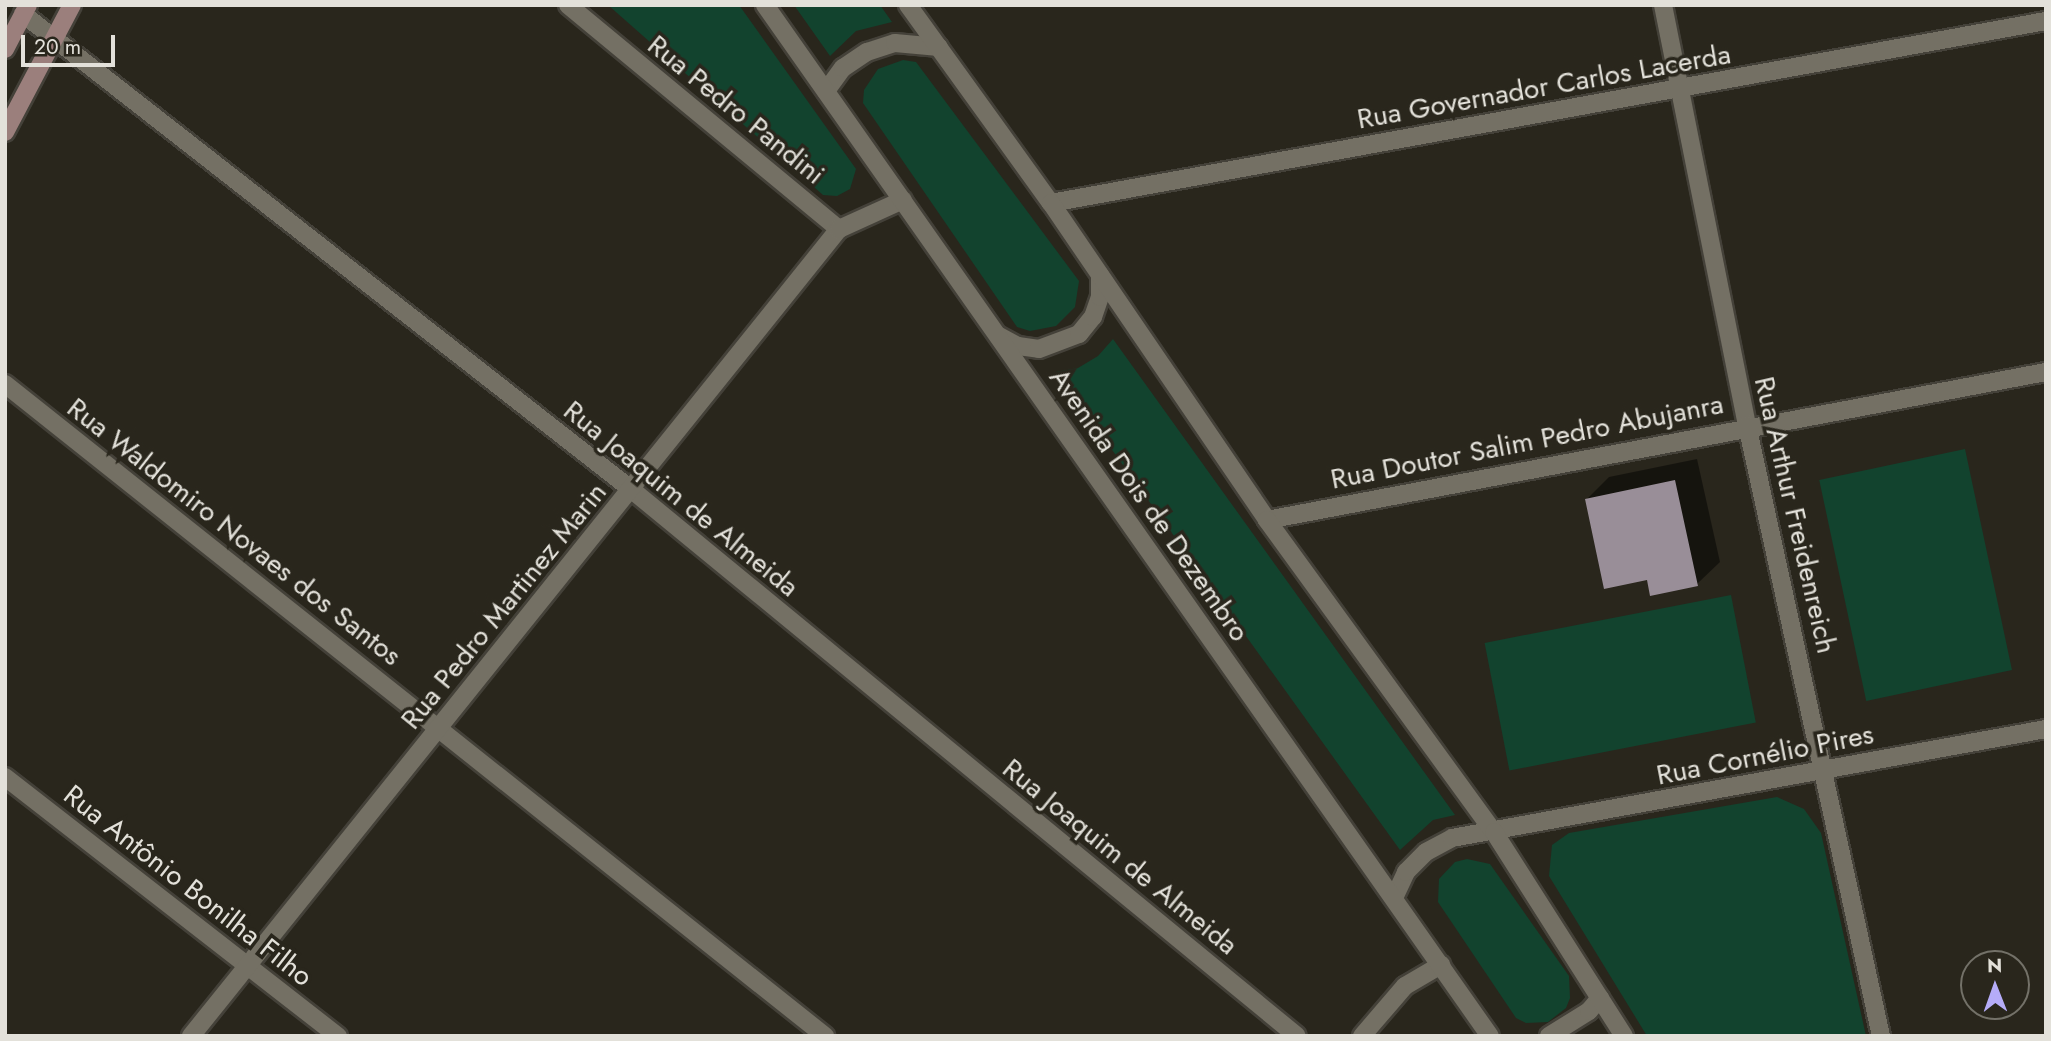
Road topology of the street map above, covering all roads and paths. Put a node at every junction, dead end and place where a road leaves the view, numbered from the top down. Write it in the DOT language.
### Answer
graph roads {
  1 [pos="72,5"];
  2 [pos="568,5"];
  3 [pos="765,5"];
  4 [pos="908,5"];
  5 [pos="1663,5"];
  6 [pos="25,10"];
  7 [pos="2046,21"];
  8 [pos="54,39"];
  9 [pos="939,47"];
  10 [pos="5,49"];
  11 [pos="1681,88"];
  12 [pos="826,91"];
  13 [pos="5,132"];
  14 [pos="903,200"];
  15 [pos="1051,203"];
  16 [pos="839,229"];
  17 [pos="1100,275"];
  18 [pos="999,336"];
  19 [pos="2046,372"];
  20 [pos="5,384"];
  21 [pos="1747,425"];
  22 [pos="632,490"];
  23 [pos="1267,520"];
  24 [pos="439,729"];
  25 [pos="2046,729"];
  26 [pos="1826,771"];
  27 [pos="5,777"];
  28 [pos="1494,832"];
  29 [pos="1394,898"];
  30 [pos="248,965"];
  31 [pos="1441,965"];
  32 [pos="1600,998"];
  33 [pos="191,1036"];
  34 [pos="338,1036"];
  35 [pos="825,1036"];
  36 [pos="1297,1036"];
  37 [pos="1362,1036"];
  38 [pos="1490,1036"];
  39 [pos="1549,1036"];
  40 [pos="1624,1036"];
  41 [pos="1881,1036"];
  1 -- 8 [label="main road"];
  2 -- 16 [label="street, Rua Pedro Pandini"];
  3 -- 12 [label="street, Avenida Dois de Dezembro"];
  4 -- 9 [label="street"];
  5 -- 11 [label="street, Rua Arthur Freidenreich"];
  6 -- 8 [label="street, Rua Joaquim de Almeida"];
  6 -- 10 [label="main road"];
  7 -- 11 [label="street, Rua Governador Carlos Lacerda"];
  8 -- 13 [label="main road"];
  8 -- 22 [label="street, Rua Joaquim de Almeida"];
  9 -- 12 [label="street"];
  9 -- 15 [label="street"];
  11 -- 15 [label="street, Rua Governador Carlos Lacerda"];
  11 -- 21 [label="street, Rua Arthur Freidenreich"];
  12 -- 14 [label="street, Avenida Dois de Dezembro"];
  14 -- 16 [label="street, Rua Pedro Martinez Marin"];
  14 -- 18 [label="street, Avenida Dois de Dezembro"];
  15 -- 17 [label="street"];
  16 -- 22 [label="street, Rua Pedro Martinez Marin"];
  17 -- 18 [label="street"];
  17 -- 23 [label="street"];
  18 -- 29 [label="street, Avenida Dois de Dezembro"];
  19 -- 21 [label="street, Rua Doutor Salim Pedro Abujanra"];
  20 -- 24 [label="street, Rua Waldomiro Novaes dos Santos"];
  21 -- 23 [label="street, Rua Doutor Salim Pedro Abujanra"];
  21 -- 26 [label="street, Rua Arthur Freidenreich"];
  22 -- 24 [label="street, Rua Pedro Martinez Marin"];
  22 -- 36 [label="street, Rua Joaquim de Almeida"];
  23 -- 28 [label="street"];
  24 -- 30 [label="street, Rua Pedro Martinez Marin"];
  24 -- 35 [label="street, Rua Waldomiro Novaes dos Santos"];
  25 -- 26 [label="street, Rua Cornélio Pires"];
  26 -- 28 [label="street, Rua Cornélio Pires"];
  26 -- 41 [label="street, Rua Arthur Freidenreich"];
  27 -- 30 [label="street, Rua Antônio Bonilha Filho"];
  28 -- 29 [label="street, Rua Cornélio Pires"];
  28 -- 32 [label="street"];
  29 -- 31 [label="street, Avenida Dois de Dezembro"];
  30 -- 33 [label="street, Rua Pedro Martinez Marin"];
  30 -- 34 [label="street, Rua Antônio Bonilha Filho"];
  31 -- 37 [label="street"];
  31 -- 38 [label="street, Avenida Dois de Dezembro"];
  32 -- 39 [label="street"];
  32 -- 40 [label="street"];
}
